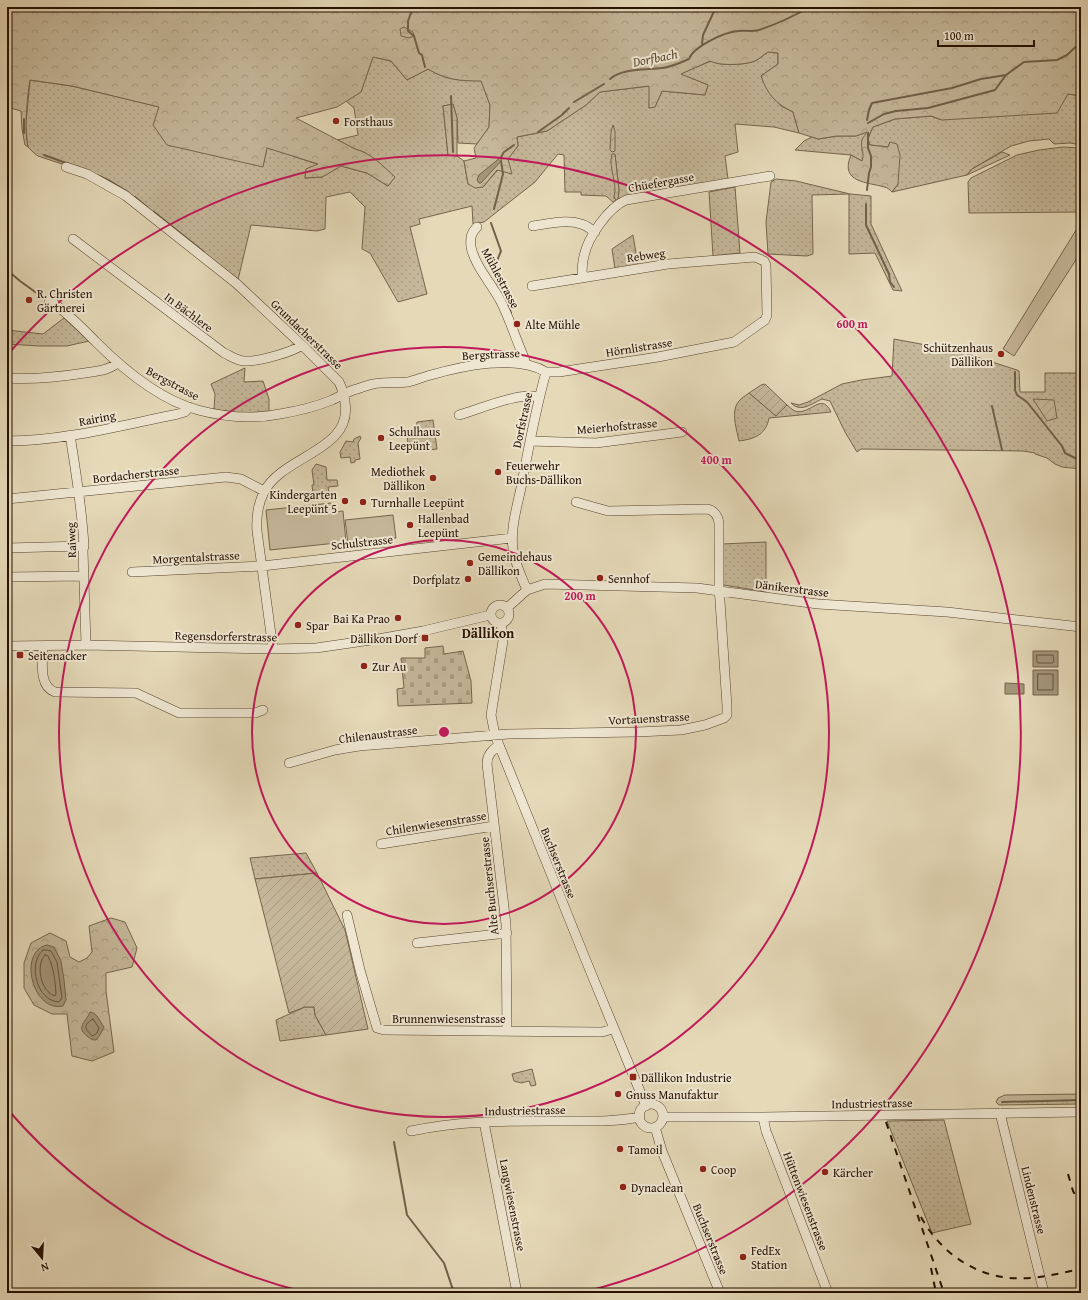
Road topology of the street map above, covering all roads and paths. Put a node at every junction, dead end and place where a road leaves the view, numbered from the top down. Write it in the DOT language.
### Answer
graph roads {
  1 [pos="66,167"];
  2 [pos="770,176"];
  3 [pos="533,226"];
  4 [pos="477,228"];
  5 [pos="594,232"];
  6 [pos="74,239"];
  7 [pos="582,278"];
  8 [pos="532,286"];
  9 [pos="49,300"];
  10 [pos="734,342"];
  11 [pos="302,345"];
  12 [pos="117,363"];
  13 [pos="525,364"];
  14 [pos="546,372"];
  15 [pos="7,378"];
  16 [pos="344,394"];
  17 [pos="539,397"];
  18 [pos="189,407"];
  19 [pos="459,415"];
  20 [pos="682,432"];
  21 [pos="70,435"];
  22 [pos="7,441"];
  23 [pos="530,441"];
  24 [pos="80,491"];
  25 [pos="264,491"];
  26 [pos="7,499"];
  27 [pos="576,502"];
  28 [pos="512,538"];
  29 [pos="84,546"];
  30 [pos="7,548"];
  31 [pos="262,566"];
  32 [pos="132,572"];
  33 [pos="84,576"];
  34 [pos="7,577"];
  35 [pos="527,590"];
  36 [pos="720,592"];
  37 [pos="507,608"];
  38 [pos="490,615"];
  39 [pos="501,623"];
  40 [pos="1081,627"];
  41 [pos="86,645"];
  42 [pos="7,646"];
  43 [pos="43,646"];
  44 [pos="273,649"];
  45 [pos="263,710"];
  46 [pos="495,735"];
  47 [pos="499,745"];
  48 [pos="289,763"];
  49 [pos="494,826"];
  50 [pos="381,844"];
  51 [pos="347,915"];
  52 [pos="507,933"];
  53 [pos="417,943"];
  54 [pos="613,1029"];
  55 [pos="507,1031"];
  56 [pos="646,1106"];
  57 [pos="1081,1112"];
  58 [pos="1000,1113"];
  59 [pos="640,1117"];
  60 [pos="663,1117"];
  61 [pos="763,1117"];
  62 [pos="484,1122"];
  63 [pos="655,1127"];
  64 [pos="411,1132"];
  65 [pos="517,1293"];
  66 [pos="720,1293"];
  67 [pos="828,1293"];
  68 [pos="1044,1293"];
  1 -- 11 [label="street, Grundacherstrasse"];
  2 -- 5 [label="street, Chüefergasse"];
  3 -- 5 [label="street"];
  4 -- 13 [label="street, Mühlestrasse"];
  5 -- 7 [label="street, Chüefergasse"];
  6 -- 11 [label="street, In Bächlere"];
  7 -- 8 [label="street, Rebweg"];
  7 -- 10 [label="street, Rebweg"];
  9 -- 12 [label="street, Bergstrasse"];
  10 -- 14 [label="street, Hörnlistrasse"];
  11 -- 16 [label="street, Grundacherstrasse"];
  12 -- 15 [label="street"];
  12 -- 18 [label="street, Bergstrasse"];
  13 -- 14 [label="street, Bergstrasse"];
  13 -- 16 [label="street, Bergstrasse"];
  14 -- 17 [label="street, Dorfstrasse"];
  16 -- 18 [label="street, Bergstrasse"];
  16 -- 25 [label="street, Grundacherstrasse"];
  17 -- 19 [label="street"];
  17 -- 23 [label="street, Dorfstrasse"];
  18 -- 21 [label="street, Rairing"];
  20 -- 23 [label="street, Meierhofstrasse"];
  21 -- 22 [label="street, Rairing"];
  21 -- 24 [label="street, Raiweg"];
  23 -- 28 [label="street, Dorfstrasse"];
  24 -- 25 [label="street, Bordacherstrasse"];
  24 -- 26 [label="street, Bordacherstrasse"];
  24 -- 29 [label="street, Raiweg"];
  25 -- 31 [label="street, Grundacherstrasse"];
  27 -- 36 [label="street"];
  28 -- 31 [label="street, Schulstrasse"];
  28 -- 35 [label="street, Dorfstrasse"];
  29 -- 30 [label="street"];
  29 -- 33 [label="street, Raiweg"];
  31 -- 32 [label="street, Morgentalstrasse"];
  31 -- 44 [label="street, Grundacherstrasse"];
  33 -- 34 [label="street"];
  33 -- 41 [label="street, Raiweg"];
  35 -- 36 [label="street, Dänikerstrasse"];
  35 -- 37 [label="street, Dänikerstrasse"];
  36 -- 40 [label="street, Dänikerstrasse"];
  36 -- 46 [label="street, Vortauenstrasse"];
  37 -- 38 [label="street"];
  37 -- 39 [label="street"];
  38 -- 39 [label="street"];
  38 -- 44 [label="street, Regensdorferstrasse"];
  39 -- 46 [label="street, Buchserstrasse"];
  41 -- 43 [label="street, Regensdorferstrasse"];
  41 -- 44 [label="street, Regensdorferstrasse"];
  42 -- 43 [label="street, Regensdorferstrasse"];
  43 -- 45 [label="street"];
  46 -- 47 [label="street, Buchserstrasse"];
  46 -- 48 [label="street, Chilenaustrasse"];
  47 -- 49 [label="street, Alte Buchserstrasse"];
  47 -- 54 [label="street, Buchserstrasse"];
  49 -- 50 [label="street, Chilenwiesenstrasse"];
  49 -- 52 [label="street, Alte Buchserstrasse"];
  51 -- 55 [label="street, Brunnenwiesenstrasse"];
  52 -- 53 [label="street"];
  52 -- 55 [label="street, Alte Buchserstrasse"];
  54 -- 55 [label="street, Brunnenwiesenstrasse"];
  54 -- 56 [label="street, Buchserstrasse"];
  56 -- 59 [label="street"];
  56 -- 60 [label="street"];
  57 -- 58 [label="street, Industriestrasse"];
  58 -- 61 [label="street, Industriestrasse"];
  58 -- 68 [label="street, Lindenstrasse"];
  59 -- 62 [label="street, Industriestrasse"];
  59 -- 63 [label="street"];
  60 -- 61 [label="street, Industriestrasse"];
  60 -- 63 [label="street"];
  61 -- 67 [label="street, Hüttenwiesenstrasse"];
  62 -- 64 [label="street, Industriestrasse"];
  62 -- 65 [label="street, Langwiesenstrasse"];
  63 -- 66 [label="street, Buchserstrasse"];
}
